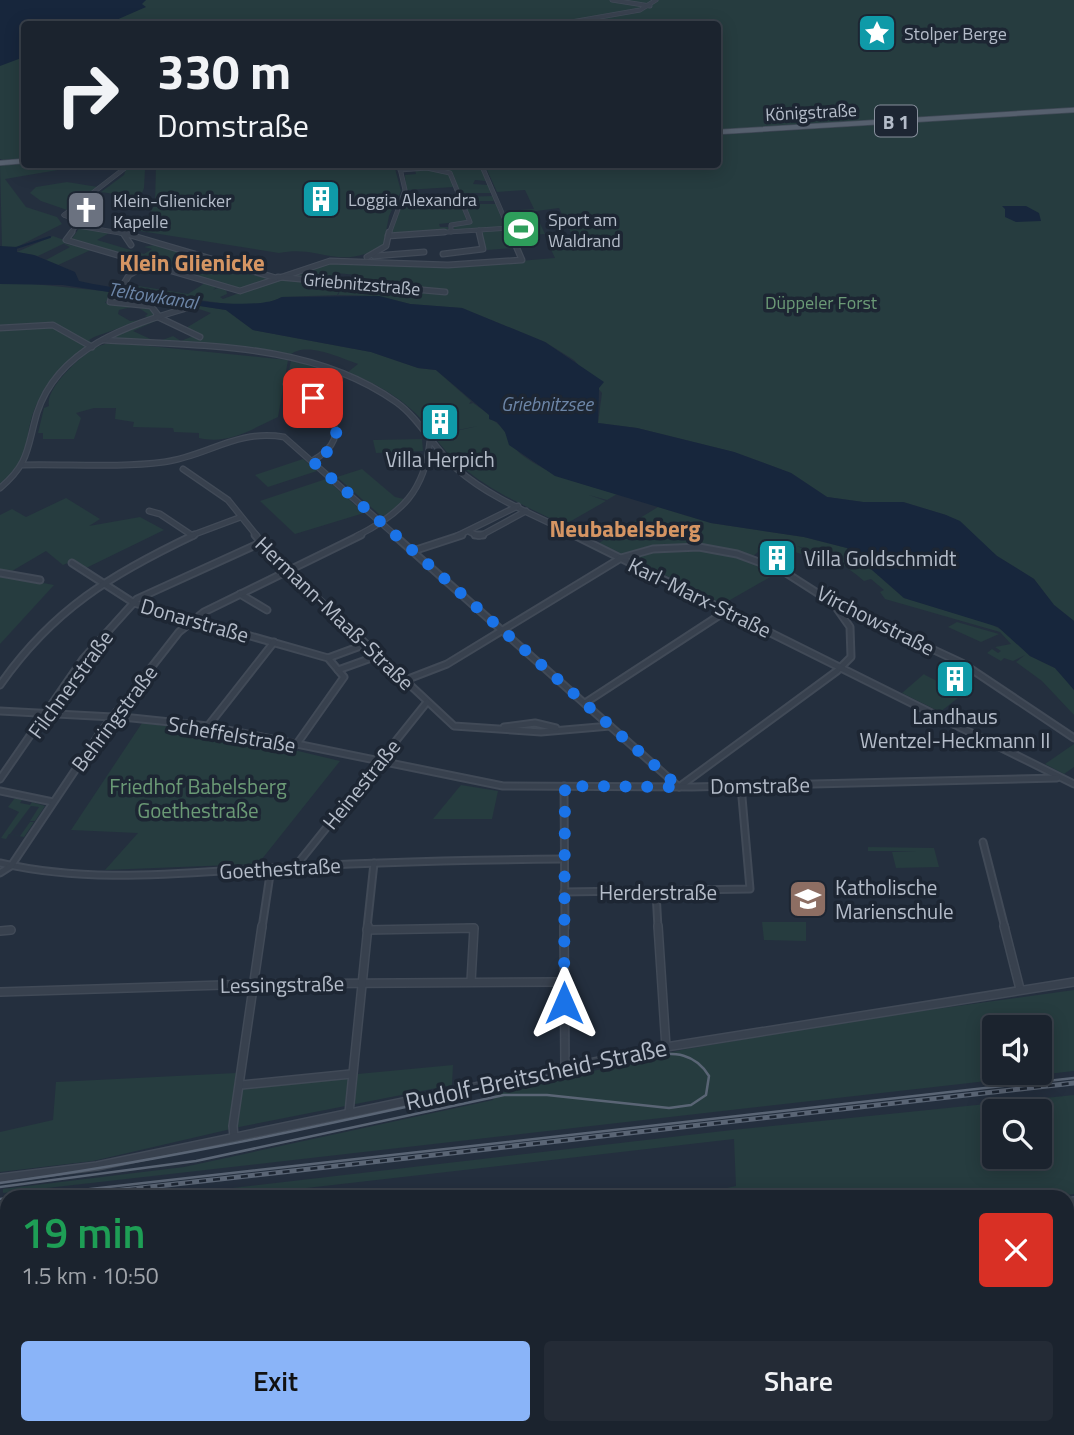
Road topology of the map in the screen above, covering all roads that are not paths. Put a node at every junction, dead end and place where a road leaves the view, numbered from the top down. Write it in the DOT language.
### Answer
graph roads {
  1 [pos="612,0"];
  2 [pos="656,0"];
  3 [pos="651,6"];
  4 [pos="575,21"];
  5 [pos="1074,110"];
  6 [pos="721,132"];
  7 [pos="21,161"];
  8 [pos="0,163"];
  9 [pos="125,168"];
  10 [pos="400,168"];
  11 [pos="427,168"];
  12 [pos="483,168"];
  13 [pos="78,226"];
  14 [pos="510,228"];
  15 [pos="479,230"];
  16 [pos="451,232"];
  17 [pos="123,233"];
  18 [pos="388,236"];
  19 [pos="131,245"];
  20 [pos="424,252"];
  21 [pos="443,254"];
  22 [pos="363,257"];
  23 [pos="148,264"];
  24 [pos="277,277"];
  25 [pos="123,285"];
  26 [pos="445,292"];
  27 [pos="112,295"];
  28 [pos="187,308"];
  29 [pos="157,316"];
  30 [pos="0,328"];
  31 [pos="76,337"];
  32 [pos="200,337"];
  33 [pos="103,340"];
  34 [pos="92,347"];
  35 [pos="286,384"];
  36 [pos="430,440"];
  37 [pos="312,461"];
  38 [pos="23,465"];
  39 [pos="183,469"];
  40 [pos="0,488"];
  41 [pos="517,506"];
  42 [pos="149,511"];
  43 [pos="526,511"];
  44 [pos="241,517"];
  45 [pos="383,524"];
  46 [pos="470,532"];
  47 [pos="193,536"];
  48 [pos="260,543"];
  49 [pos="413,551"];
  50 [pos="621,558"];
  51 [pos="72,563"];
  52 [pos="288,570"];
  53 [pos="0,573"];
  54 [pos="40,580"];
  55 [pos="98,582"];
  56 [pos="240,594"];
  57 [pos="134,603"];
  58 [pos="833,603"];
  59 [pos="267,610"];
  60 [pos="726,611"];
  61 [pos="192,620"];
  62 [pos="503,631"];
  63 [pos="274,642"];
  64 [pos="366,645"];
  65 [pos="377,656"];
  66 [pos="328,658"];
  67 [pos="841,668"];
  68 [pos="338,670"];
  69 [pos="403,681"];
  70 [pos="0,685"];
  71 [pos="427,702"];
  72 [pos="585,703"];
  73 [pos="0,711"];
  74 [pos="47,715"];
  75 [pos="112,717"];
  76 [pos="208,726"];
  77 [pos="610,726"];
  78 [pos="1074,738"];
  79 [pos="296,745"];
  80 [pos="377,763"];
  81 [pos="1061,778"];
  82 [pos="0,779"];
  83 [pos="1074,784"];
  84 [pos="565,786"];
  85 [pos="741,786"];
  86 [pos="679,787"];
  87 [pos="0,791"];
  88 [pos="53,802"];
  89 [pos="982,842"];
  90 [pos="564,859"];
  91 [pos="0,863"];
  92 [pos="374,863"];
  93 [pos="11,866"];
  94 [pos="295,867"];
  95 [pos="271,868"];
  96 [pos="0,873"];
  97 [pos="564,892"];
  98 [pos="656,892"];
  99 [pos="11,930"];
  100 [pos="367,930"];
  101 [pos="0,931"];
  102 [pos="471,982"];
  103 [pos="564,982"];
  104 [pos="1074,982"];
  105 [pos="361,983"];
  106 [pos="255,984"];
  107 [pos="1020,989"];
  108 [pos="0,992"];
  109 [pos="666,1047"];
  110 [pos="565,1068"];
  111 [pos="351,1074"];
  112 [pos="241,1085"];
  113 [pos="349,1113"];
  114 [pos="234,1138"];
  115 [pos="0,1178"];
  1 -- 3 [label="street"];
  2 -- 3 [label="street"];
  3 -- 4 [label="street"];
  5 -- 6 [label="main road, Königstraße / B 1"];
  7 -- 8 [label="main road"];
  9 -- 13 [label="street"];
  10 -- 18 [label="street"];
  11 -- 16 [label="street"];
  12 -- 14 [label="street"];
  13 -- 17 [label="street"];
  13 -- 23 [label="street"];
  14 -- 15 [label="street"];
  14 -- 22 [label="street"];
  15 -- 16 [label="street"];
  15 -- 21 [label="street"];
  16 -- 18 [label="street"];
  17 -- 19 [label="street"];
  17 -- 24 [label="street"];
  18 -- 22 [label="street"];
  20 -- 22 [label="street"];
  22 -- 24 [label="street"];
  23 -- 24 [label="street"];
  23 -- 25 [label="street"];
  24 -- 26 [label="street, Griebnitzstraße"];
  27 -- 29 [label="street"];
  28 -- 29 [label="street"];
  29 -- 32 [label="street"];
  29 -- 33 [label="street"];
  30 -- 31 [label="street"];
  31 -- 34 [label="street"];
  33 -- 34 [label="street"];
  33 -- 36 [label="street, Karl-Marx-Straße"];
  34 -- 38 [label="street"];
  35 -- 37 [label="street"];
  36 -- 41 [label="street, Karl-Marx-Straße"];
  36 -- 45 [label="street, Behringstraße"];
  37 -- 38 [label="street"];
  37 -- 45 [label="street"];
  38 -- 40 [label="street"];
  39 -- 44 [label="street, Hermann-Maaß-Straße"];
  41 -- 43 [label="street, Karl-Marx-Straße"];
  41 -- 46 [label="street"];
  42 -- 47 [label="street"];
  43 -- 46 [label="street"];
  43 -- 50 [label="street, Karl-Marx-Straße"];
  44 -- 47 [label="street"];
  44 -- 48 [label="street, Hermann-Maaß-Straße"];
  45 -- 49 [label="street"];
  45 -- 52 [label="street, Behringstraße"];
  46 -- 49 [label="street"];
  47 -- 55 [label="street"];
  48 -- 52 [label="street, Hermann-Maaß-Straße"];
  48 -- 57 [label="street, Filchnerstraße"];
  49 -- 62 [label="street"];
  50 -- 58 [label="street, Virchowstraße"];
  50 -- 60 [label="street, Karl-Marx-Straße"];
  50 -- 62 [label="street, Virchowstraße"];
  51 -- 55 [label="street, Donarstraße"];
  52 -- 56 [label="street, Behringstraße"];
  52 -- 64 [label="street, Hermann-Maaß-Straße"];
  53 -- 54 [label="street"];
  55 -- 57 [label="street, Donarstraße"];
  55 -- 70 [label="street"];
  56 -- 59 [label="street"];
  56 -- 61 [label="street, Behringstraße"];
  57 -- 61 [label="street, Donarstraße"];
  57 -- 74 [label="street, Filchnerstraße"];
  58 -- 67 [label="street"];
  58 -- 78 [label="street, Virchowstraße"];
  60 -- 67 [label="street, Karl-Marx-Straße"];
  60 -- 72 [label="street"];
  61 -- 63 [label="street, Donarstraße"];
  61 -- 75 [label="street, Behringstraße"];
  62 -- 69 [label="street, Virchowstraße"];
  62 -- 72 [label="street"];
  63 -- 66 [label="street, Donarstraße"];
  63 -- 76 [label="street"];
  64 -- 65 [label="street, Hermann-Maaß-Straße"];
  64 -- 66 [label="street"];
  65 -- 68 [label="street"];
  65 -- 69 [label="street, Hermann-Maaß-Straße"];
  66 -- 68 [label="street"];
  67 -- 81 [label="street, Karl-Marx-Straße"];
  67 -- 86 [label="street"];
  68 -- 79 [label="street"];
  69 -- 71 [label="street, Hermann-Maaß-Straße"];
  71 -- 77 [label="street, Hermann-Maaß-Straße"];
  71 -- 80 [label="street, Heinestraße"];
  72 -- 77 [label="street"];
  73 -- 74 [label="street, Scheffelstraße"];
  74 -- 75 [label="street, Scheffelstraße"];
  74 -- 82 [label="street, Filchnerstraße"];
  75 -- 76 [label="street, Scheffelstraße"];
  75 -- 88 [label="street, Behringstraße"];
  76 -- 79 [label="street, Scheffelstraße"];
  77 -- 86 [label="street"];
  79 -- 80 [label="street, Scheffelstraße"];
  80 -- 84 [label="street, Domstraße"];
  80 -- 94 [label="street, Heinestraße"];
  81 -- 83 [label="street, Karl-Marx-Straße"];
  81 -- 85 [label="street, Domstraße"];
  84 -- 86 [label="street, Domstraße"];
  84 -- 90 [label="street"];
  85 -- 86 [label="street, Domstraße"];
  85 -- 98 [label="street, Herderstraße"];
  87 -- 88 [label="street"];
  88 -- 93 [label="street, Behringstraße"];
  89 -- 107 [label="street"];
  90 -- 92 [label="street, Goethestraße"];
  90 -- 97 [label="street"];
  91 -- 93 [label="street, Goethestraße"];
  92 -- 94 [label="street, Goethestraße"];
  92 -- 100 [label="street"];
  93 -- 95 [label="street, Goethestraße"];
  93 -- 96 [label="street"];
  94 -- 95 [label="street, Goethestraße"];
  95 -- 106 [label="street"];
  97 -- 98 [label="street, Herderstraße"];
  97 -- 103 [label="street"];
  98 -- 109 [label="street"];
  99 -- 101 [label="street"];
  100 -- 102 [label="street"];
  100 -- 105 [label="street"];
  102 -- 103 [label="street, Lessingstraße"];
  102 -- 105 [label="street, Lessingstraße"];
  103 -- 110 [label="street"];
  104 -- 107 [label="street, Rudolf-Breitscheid-Straße"];
  105 -- 106 [label="street, Lessingstraße"];
  105 -- 111 [label="street"];
  106 -- 108 [label="street, Lessingstraße"];
  106 -- 112 [label="street"];
  107 -- 109 [label="street, Rudolf-Breitscheid-Straße"];
  109 -- 110 [label="street, Rudolf-Breitscheid-Straße"];
  110 -- 113 [label="street, Rudolf-Breitscheid-Straße"];
  111 -- 112 [label="street"];
  111 -- 113 [label="street"];
  112 -- 114 [label="street"];
  113 -- 114 [label="street, Rudolf-Breitscheid-Straße"];
  114 -- 115 [label="street, Rudolf-Breitscheid-Straße"];
}
